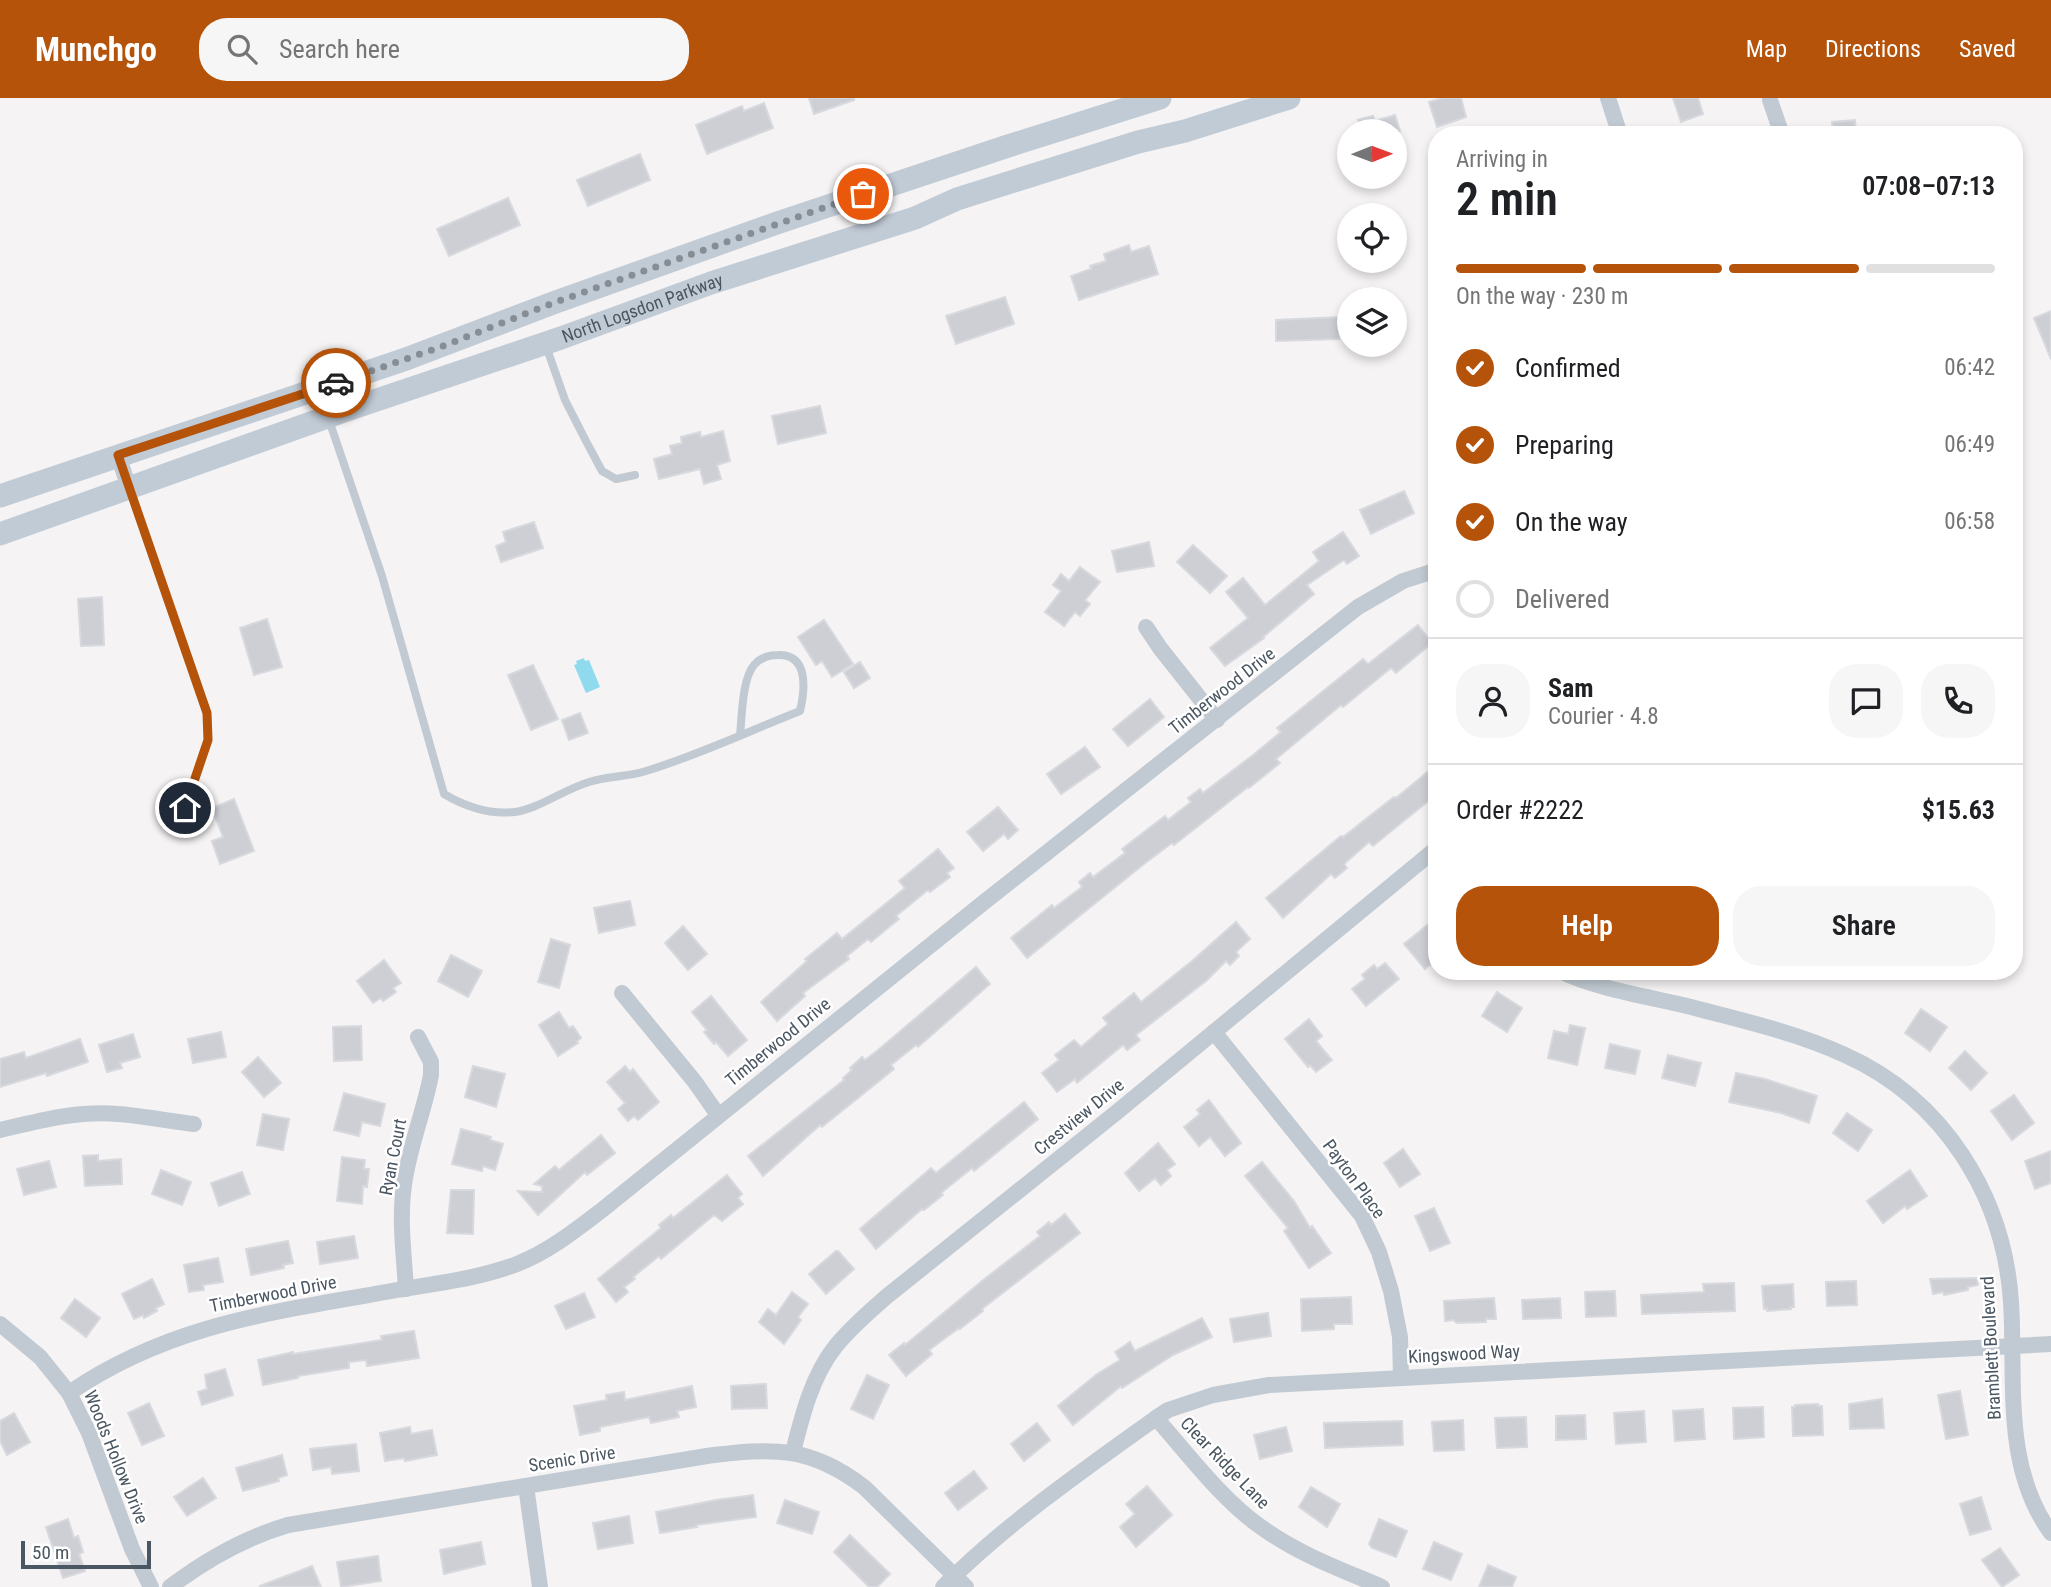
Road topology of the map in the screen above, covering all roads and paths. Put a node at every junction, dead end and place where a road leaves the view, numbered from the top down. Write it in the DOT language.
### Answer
graph roads {
  1 [pos="1160,98"];
  2 [pos="1289,98"];
  3 [pos="1608,98"];
  4 [pos="1770,100"];
  5 [pos="1617,126"];
  6 [pos="1779,126"];
  7 [pos="1005,147"];
  8 [pos="1018,180"];
  9 [pos="553,303"];
  10 [pos="553,341"];
  11 [pos="363,389"];
  12 [pos="328,417"];
  13 [pos="118,455"];
  14 [pos="635,475"];
  15 [pos="130,488"];
  16 [pos="0,496"];
  17 [pos="0,534"];
  18 [pos="1428,573"];
  19 [pos="1146,627"];
  20 [pos="1217,720"];
  21 [pos="740,735"];
  22 [pos="185,808"];
  23 [pos="1428,855"];
  24 [pos="1586,980"];
  25 [pos="622,993"];
  26 [pos="1214,1032"];
  27 [pos="418,1037"];
  28 [pos="718,1115"];
  29 [pos="194,1124"];
  30 [pos="0,1129"];
  31 [pos="406,1289"];
  32 [pos="0,1324"];
  33 [pos="2051,1344"];
  34 [pos="2011,1346"];
  35 [pos="1401,1376"];
  36 [pos="69,1392"];
  37 [pos="1156,1418"];
  38 [pos="793,1452"];
  39 [pos="526,1486"];
  40 [pos="2051,1533"];
  41 [pos="960,1581"];
  42 [pos="151,1587"];
  43 [pos="170,1587"];
  44 [pos="540,1587"];
  45 [pos="943,1587"];
  46 [pos="1382,1587"];
  1 -- 7 [label="main road, North Logsdon Parkway"];
  2 -- 8 [label="main road, North Logsdon Parkway"];
  3 -- 5 [label="street"];
  4 -- 6 [label="street"];
  7 -- 8 [label="main road"];
  7 -- 9 [label="main road, North Logsdon Parkway"];
  8 -- 10 [label="main road, North Logsdon Parkway"];
  9 -- 10 [label="main road"];
  9 -- 11 [label="main road, North Logsdon Parkway"];
  10 -- 11 [label="main road, North Logsdon Parkway"];
  10 -- 14 [label="lane"];
  11 -- 12 [label="main road, North Logsdon Parkway"];
  11 -- 13 [label="main road, North Logsdon Parkway"];
  12 -- 15 [label="main road, North Logsdon Parkway"];
  12 -- 21 [label="lane"];
  13 -- 15 [label="street"];
  13 -- 16 [label="main road, North Logsdon Parkway"];
  15 -- 17 [label="main road, North Logsdon Parkway"];
  15 -- 22 [label="lane"];
  18 -- 20 [label="street, Timberwood Drive"];
  19 -- 20 [label="street"];
  20 -- 28 [label="street, Timberwood Drive"];
  21 -- 21 [label="lane"];
  23 -- 26 [label="street, Crestview Drive"];
  24 -- 34 [label="street, Bramblett Boulevard"];
  25 -- 28 [label="street"];
  26 -- 35 [label="street, Payton Place"];
  26 -- 38 [label="street, Crestview Drive"];
  27 -- 31 [label="street, Ryan Court"];
  28 -- 31 [label="street, Timberwood Drive"];
  29 -- 30 [label="street"];
  31 -- 36 [label="street, Timberwood Drive"];
  32 -- 36 [label="street, Woods Hollow Drive"];
  33 -- 34 [label="street, Kingswood Way"];
  34 -- 35 [label="street, Kingswood Way"];
  34 -- 40 [label="street, Bramblett Boulevard"];
  35 -- 37 [label="street, Kingswood Way"];
  36 -- 42 [label="street, Woods Hollow Drive"];
  37 -- 41 [label="street, Kingswood Way"];
  37 -- 46 [label="street, Clear Ridge Lane"];
  38 -- 39 [label="street, Scenic Drive"];
  38 -- 41 [label="street, Scenic Drive"];
  39 -- 43 [label="street, Scenic Drive"];
  39 -- 44 [label="street"];
  41 -- 45 [label="street, Kingswood Way"];
}
